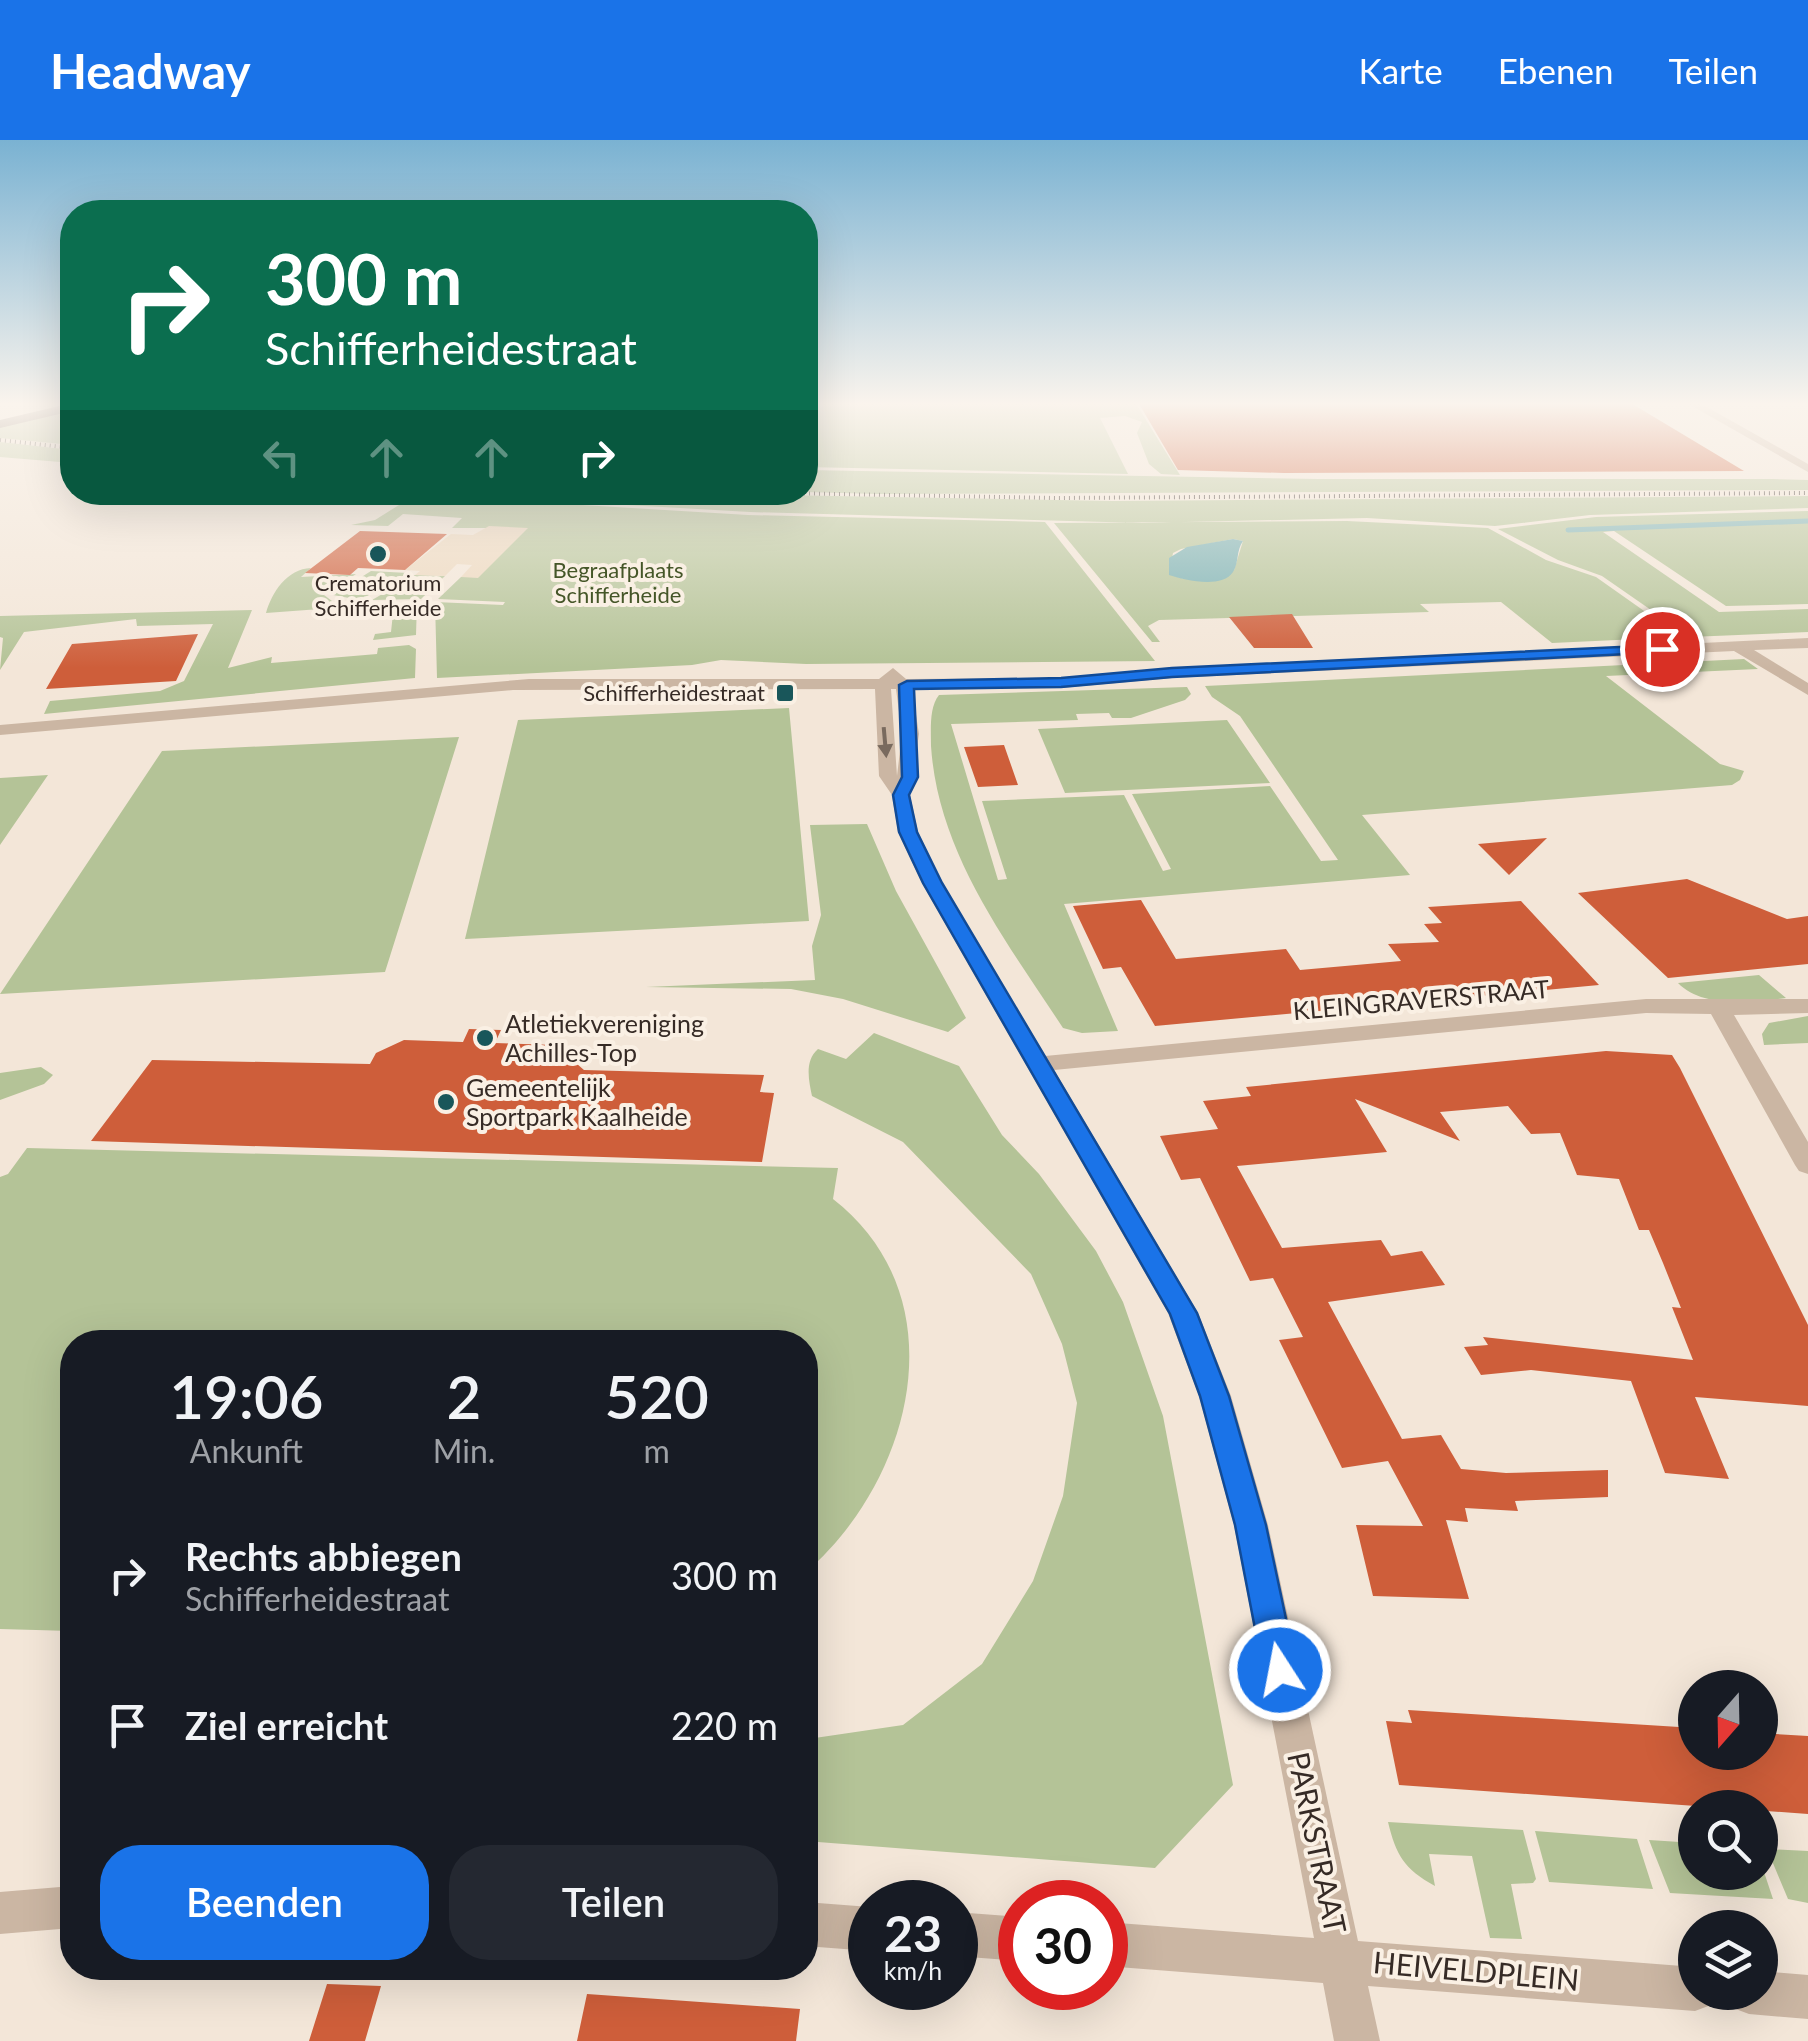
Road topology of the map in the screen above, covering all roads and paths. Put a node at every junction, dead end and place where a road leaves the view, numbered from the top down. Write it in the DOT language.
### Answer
graph roads {
  1 [pos="1808,643"];
  2 [pos="1736,646"];
  3 [pos="894,681"];
  4 [pos="1808,690"];
  5 [pos="0,730"];
  6 [pos="1808,1006"];
  7 [pos="1718,1008"];
  8 [pos="1040,1064"];
  9 [pos="1808,1165"];
  10 [pos="60,1908"];
  11 [pos="0,1913"];
  12 [pos="818,1925"];
  13 [pos="848,1927"];
  14 [pos="1128,1946"];
  15 [pos="1340,1960"];
  16 [pos="1678,1988"];
  17 [pos="1778,1994"];
  18 [pos="1808,1997"];
  19 [pos="1358,2041"];
  1 -- 2 [label="street"];
  2 -- 3 [label="street"];
  2 -- 4 [label="street"];
  3 -- 5 [label="street"];
  3 -- 8 [label="street, PARKSTRAAT"];
  6 -- 7 [label="street, KLEINGRAVERSTRAAT"];
  7 -- 8 [label="street, KLEINGRAVERSTRAAT"];
  7 -- 9 [label="street"];
  8 -- 15 [label="street, PARKSTRAAT"];
  10 -- 11 [label="street"];
  12 -- 13 [label="street"];
  14 -- 15 [label="street"];
  15 -- 16 [label="street, HEIVELDPLEIN"];
  15 -- 19 [label="street, HEIVELDPLEIN"];
  17 -- 18 [label="street"];
}
